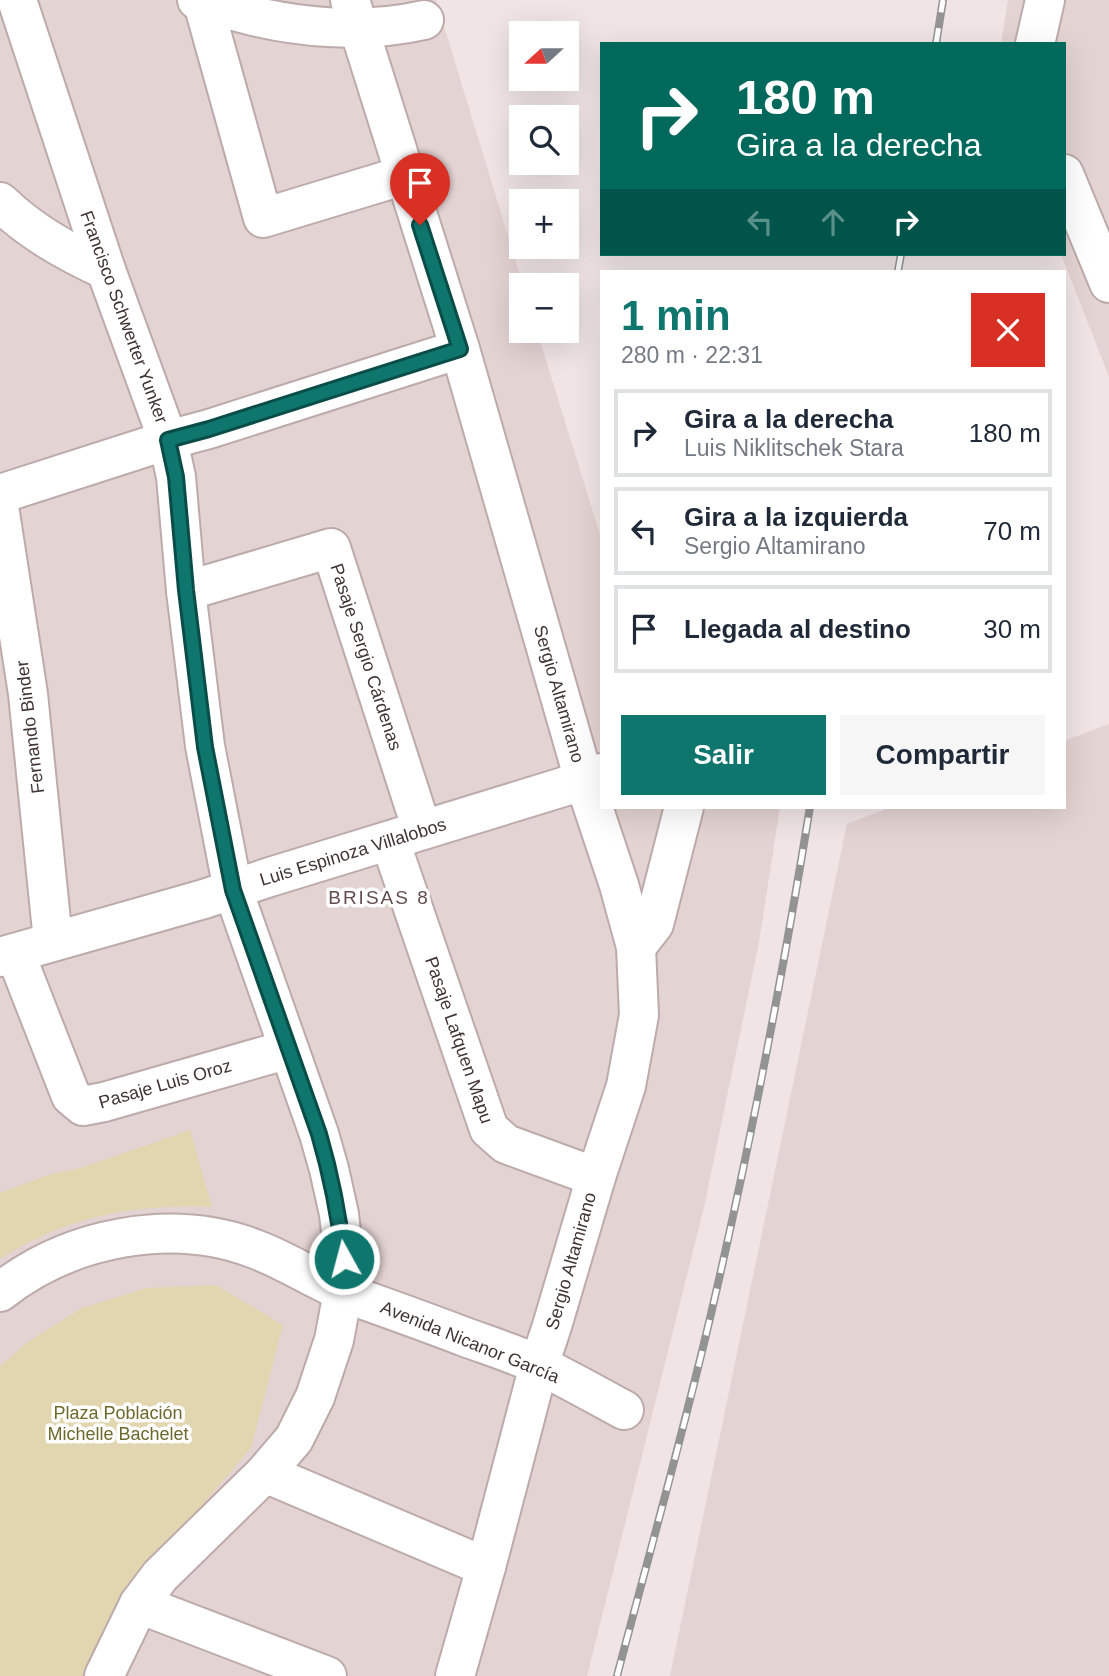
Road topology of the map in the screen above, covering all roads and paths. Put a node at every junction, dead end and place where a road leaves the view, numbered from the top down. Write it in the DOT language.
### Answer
graph roads {
  1 [pos="17,0"];
  2 [pos="1045,0"];
  3 [pos="200,1"];
  4 [pos="355,14"];
  5 [pos="424,20"];
  6 [pos="1035,42"];
  7 [pos="405,175"];
  8 [pos="1066,179"];
  9 [pos="0,202"];
  10 [pos="106,270"];
  11 [pos="1109,283"];
  12 [pos="460,349"];
  13 [pos="168,440"];
  14 [pos="0,494"];
  15 [pos="0,513"];
  16 [pos="186,590"];
  17 [pos="14,695"];
  18 [pos="593,776"];
  19 [pos="600,806"];
  20 [pos="601,809"];
  21 [pos="683,809"];
  22 [pos="406,835"];
  23 [pos="233,890"];
  24 [pos="52,941"];
  25 [pos="636,947"];
  26 [pos="7,955"];
  27 [pos="289,1049"];
  28 [pos="596,1177"];
  29 [pos="0,1292"];
  30 [pos="343,1292"];
  31 [pos="539,1365"];
  32 [pos="624,1410"];
  33 [pos="265,1473"];
  34 [pos="486,1567"];
  35 [pos="139,1604"];
  36 [pos="104,1676"];
  37 [pos="327,1676"];
  38 [pos="454,1676"];
  1 -- 10 [label="street, Francisco Schwerter Yunker"];
  2 -- 6 [label="street"];
  3 -- 4 [label="street"];
  3 -- 7 [label="street"];
  4 -- 5 [label="street"];
  4 -- 7 [label="street, Sergio Altamirano"];
  7 -- 12 [label="street, Sergio Altamirano"];
  8 -- 11 [label="street"];
  9 -- 10 [label="street"];
  10 -- 13 [label="street, Francisco Schwerter Yunker"];
  12 -- 13 [label="street"];
  12 -- 18 [label="street, Sergio Altamirano"];
  13 -- 14 [label="street"];
  13 -- 16 [label="street, Francisco Schwerter Yunker"];
  15 -- 17 [label="street, Fernando Binder"];
  16 -- 22 [label="street, Pasaje Sergio Cárdenas"];
  16 -- 23 [label="street, Francisco Schwerter Yunker"];
  17 -- 24 [label="street, Fernando Binder"];
  18 -- 19 [label="street, Sergio Altamirano"];
  18 -- 22 [label="street, Luis Espinoza Villalobos"];
  20 -- 25 [label="street, Sergio Altamirano"];
  21 -- 25 [label="street"];
  22 -- 23 [label="street, Luis Espinoza Villalobos"];
  22 -- 28 [label="street, Pasaje Lafquen Mapu"];
  23 -- 24 [label="street, Luis Espinoza Villalobos"];
  23 -- 27 [label="street, Francisco Schwerter Yunker"];
  24 -- 26 [label="street, Luis Espinoza Villalobos"];
  25 -- 28 [label="street, Sergio Altamirano"];
  26 -- 27 [label="street, Pasaje Luis Oroz"];
  27 -- 30 [label="street, Francisco Schwerter Yunker"];
  28 -- 31 [label="street, Sergio Altamirano"];
  29 -- 30 [label="street, Avenida Nicanor García"];
  30 -- 31 [label="street, Avenida Nicanor García"];
  30 -- 33 [label="street, Francisco Schwerter Yunker"];
  31 -- 32 [label="street, Avenida Nicanor García"];
  31 -- 34 [label="street, Sergio Altamirano"];
  33 -- 34 [label="street"];
  33 -- 35 [label="street, Francisco Schwerter Yunker"];
  34 -- 38 [label="street, Sergio Altamirano"];
  35 -- 36 [label="street, Francisco Schwerter Yunker"];
  35 -- 37 [label="street"];
}
